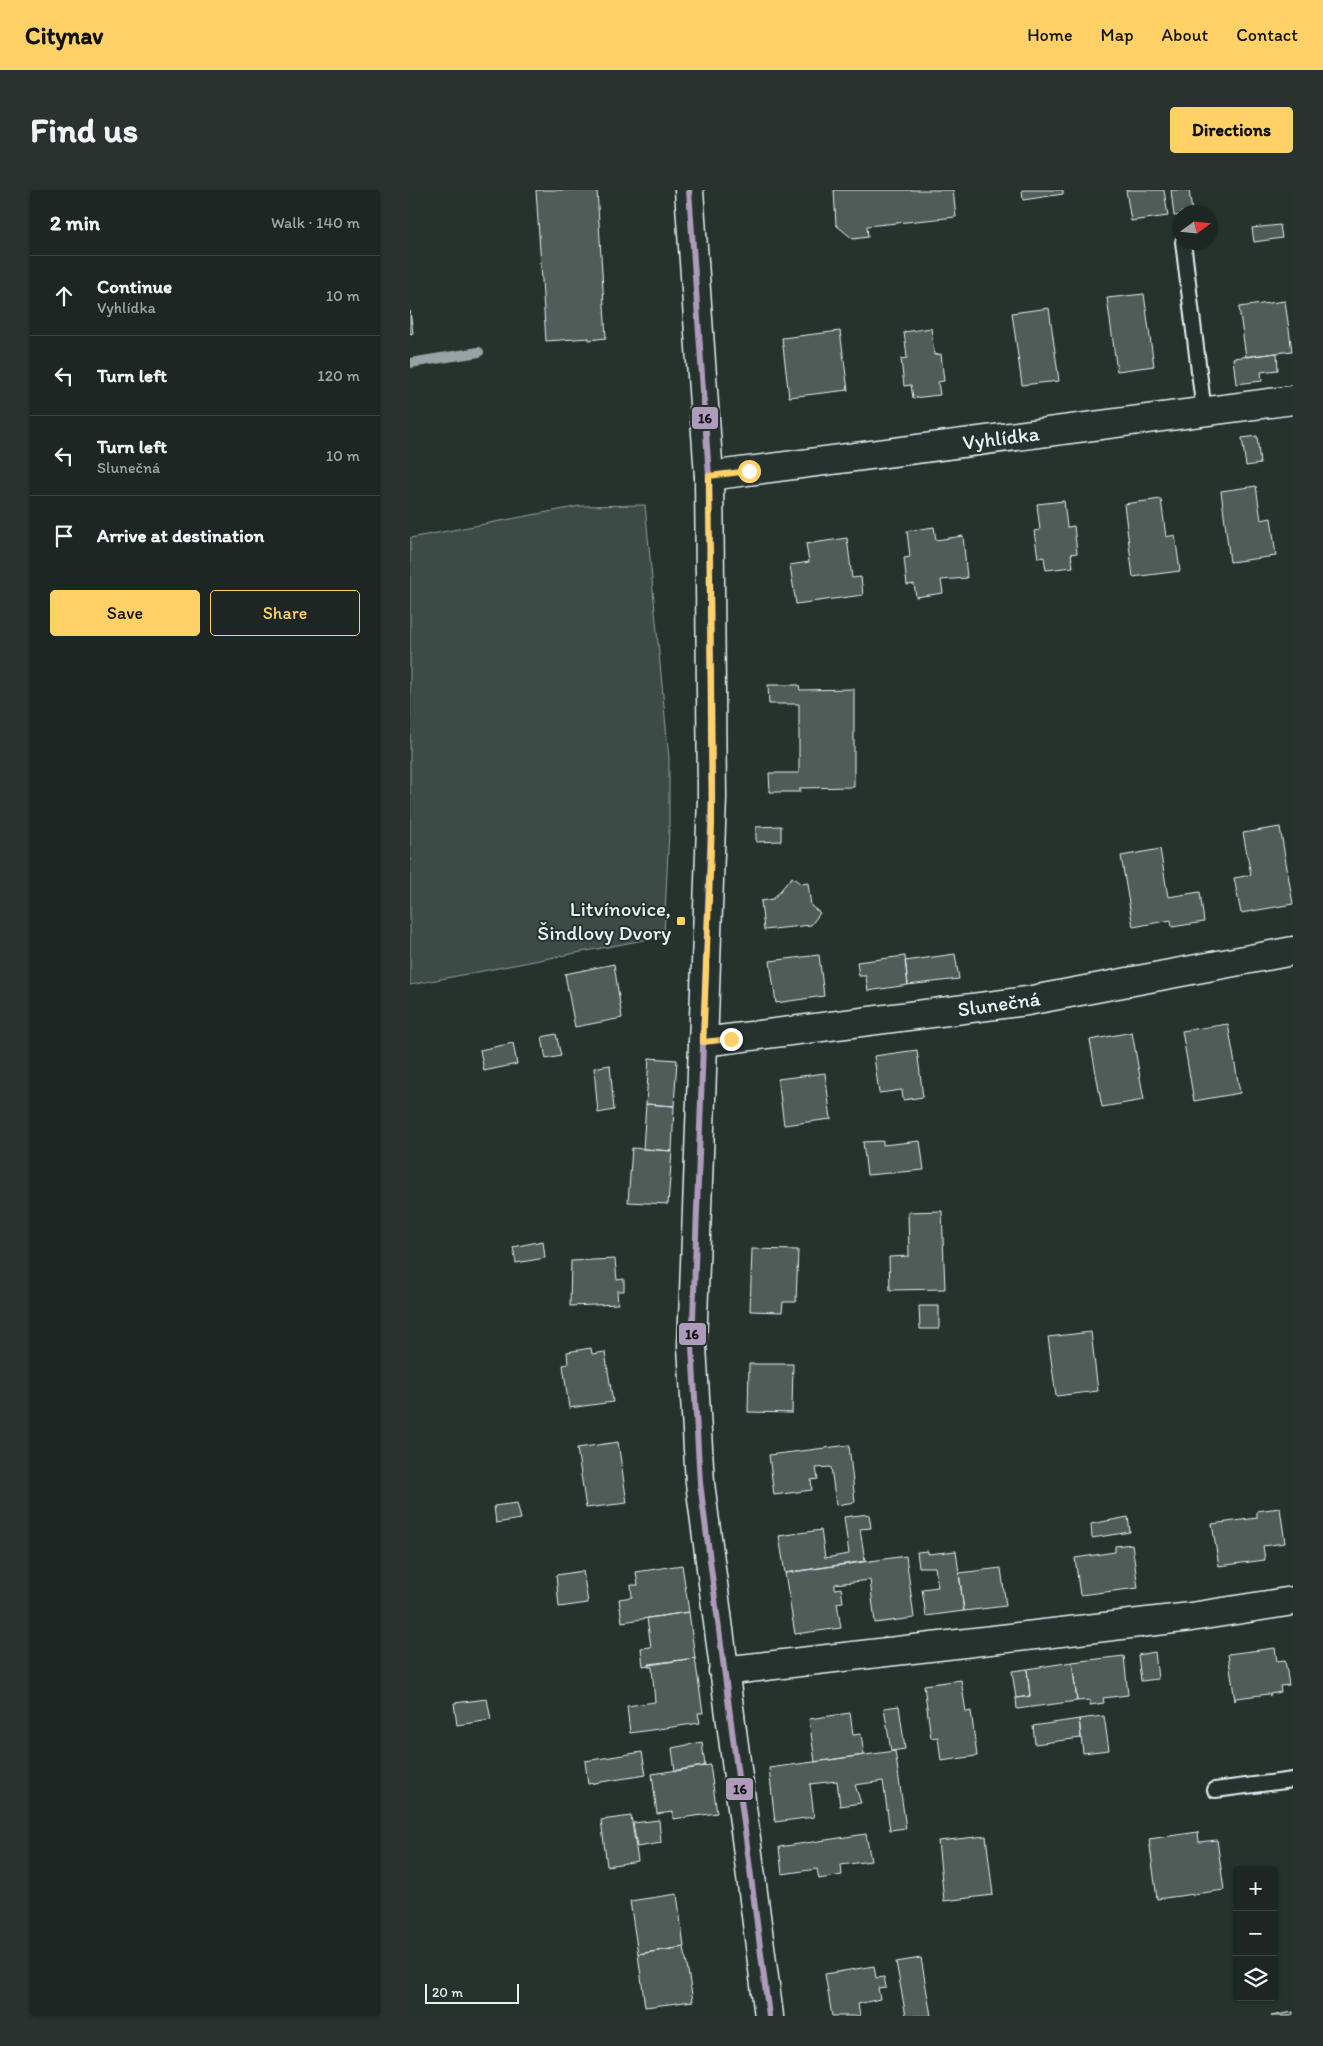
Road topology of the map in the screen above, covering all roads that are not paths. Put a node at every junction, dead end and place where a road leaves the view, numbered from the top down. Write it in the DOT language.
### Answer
graph roads {
  1 [pos="690,190"];
  2 [pos="1184,250"];
  3 [pos="1293,400"];
  4 [pos="1204,412"];
  5 [pos="709,476"];
  6 [pos="1293,951"];
  7 [pos="703,1042"];
  8 [pos="1293,1601"];
  9 [pos="723,1671"];
  10 [pos="1293,1780"];
  11 [pos="1215,1790"];
  12 [pos="769,2016"];
  1 -- 5 [label="street"];
  2 -- 4 [label="lane"];
  3 -- 4 [label="street, Vyhlídka"];
  4 -- 5 [label="street, Vyhlídka"];
  5 -- 7 [label="street"];
  6 -- 7 [label="street, Slunečná"];
  7 -- 9 [label="street"];
  8 -- 9 [label="street"];
  9 -- 12 [label="street"];
  10 -- 11 [label="lane"];
}
